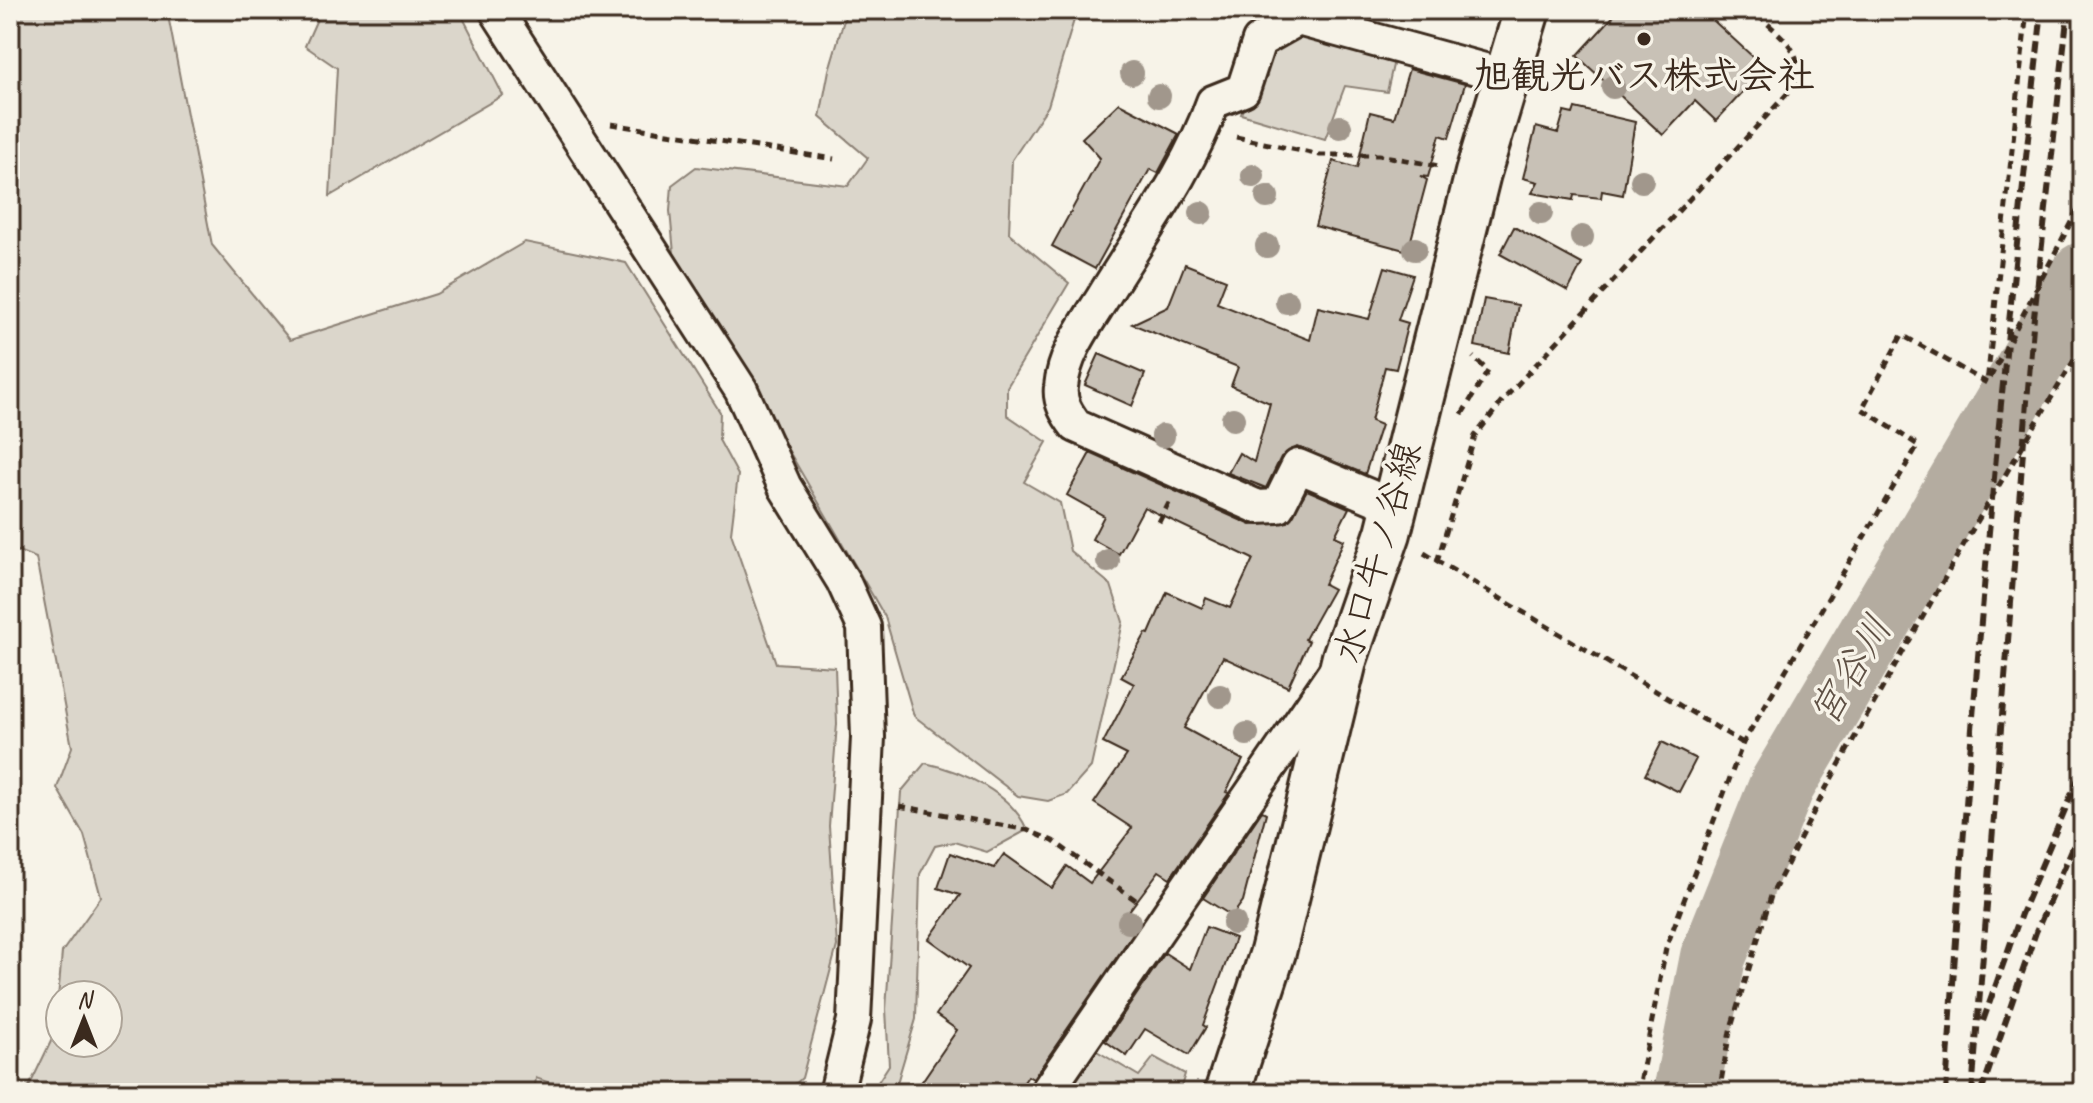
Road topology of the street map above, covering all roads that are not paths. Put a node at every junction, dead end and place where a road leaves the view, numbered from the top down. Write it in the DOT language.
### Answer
graph roads {
  1 [pos="496,10"];
  2 [pos="1527,10"];
  3 [pos="1506,76"];
  4 [pos="1391,519"];
  5 [pos="1345,657"];
  6 [pos="836,1093"];
  7 [pos="1046,1093"];
  8 [pos="1227,1093"];
  1 -- 6 [label="street"];
  2 -- 3 [label="main road, 水口牛ノ谷線"];
  3 -- 4 [label="main road, 水口牛ノ谷線"];
  3 -- 4 [label="street"];
  4 -- 5 [label="main road, 水口牛ノ谷線"];
  5 -- 7 [label="street"];
  5 -- 8 [label="main road, 水口牛ノ谷線"];
}
